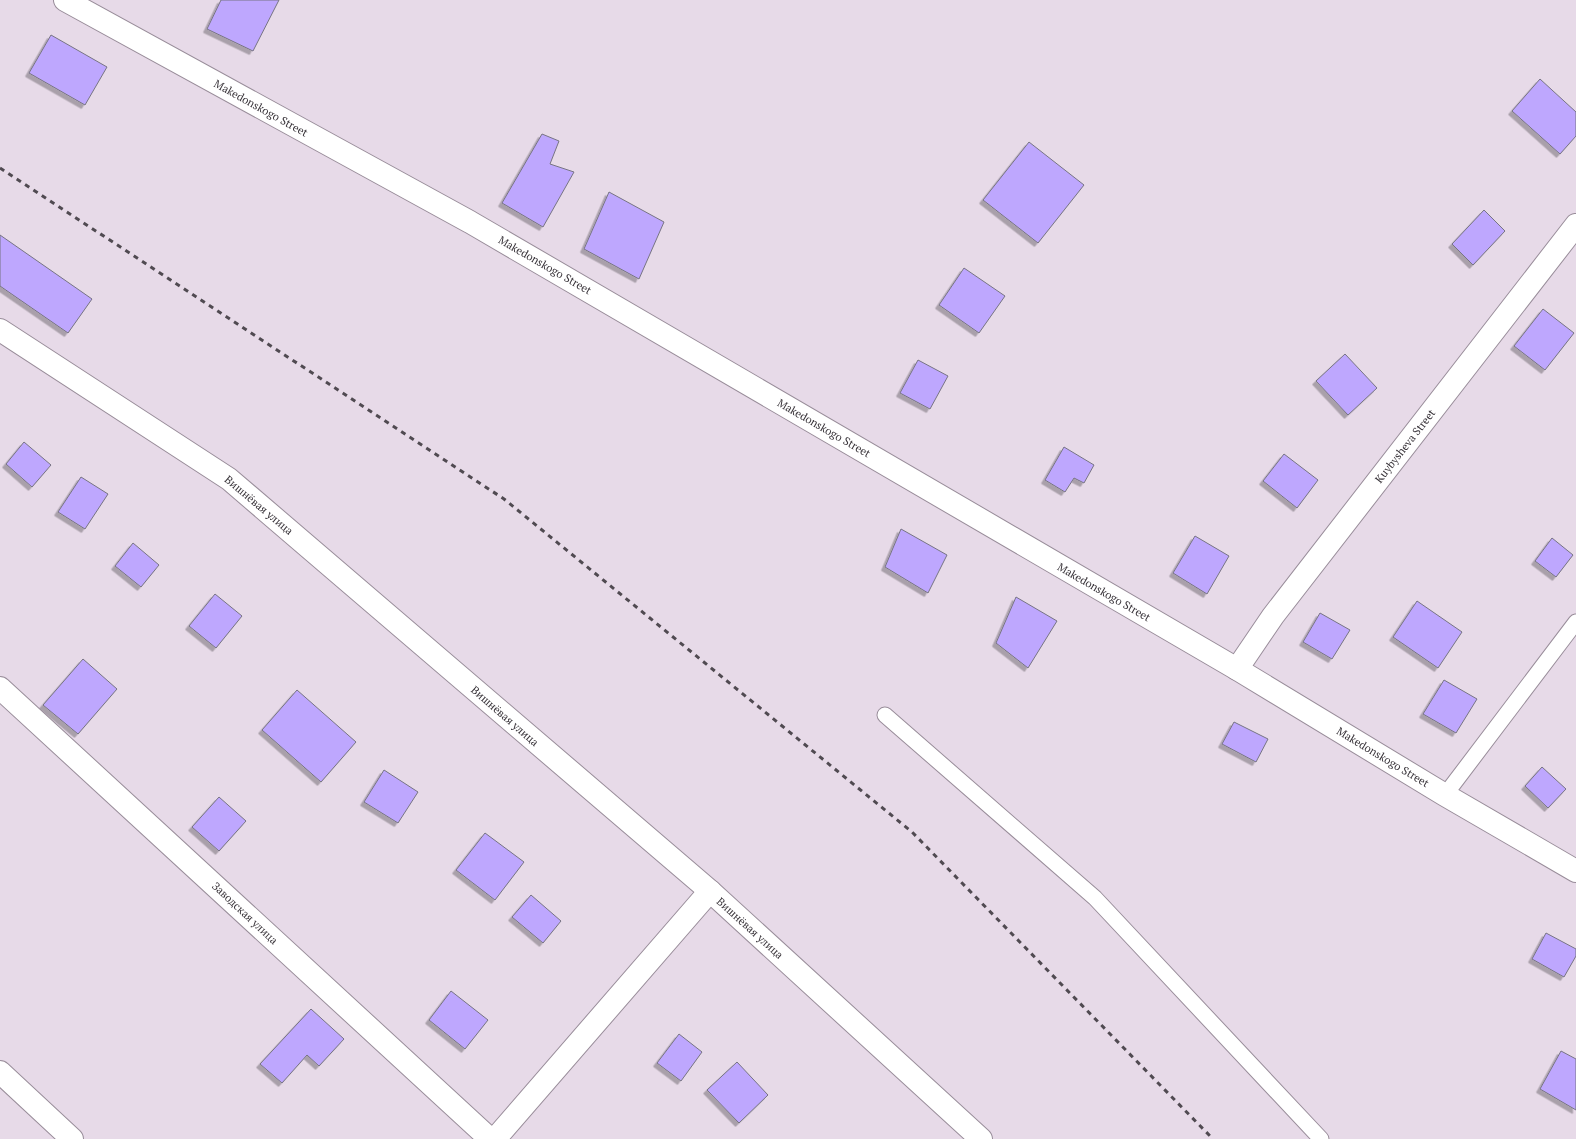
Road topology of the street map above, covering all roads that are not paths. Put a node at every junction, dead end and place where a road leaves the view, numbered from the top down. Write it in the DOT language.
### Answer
graph roads {
  1 [pos="65,0"];
  2 [pos="1576,225"];
  3 [pos="0,330"];
  4 [pos="1576,622"];
  5 [pos="1237,669"];
  6 [pos="0,688"];
  7 [pos="884,715"];
  8 [pos="1445,795"];
  9 [pos="1576,871"];
  10 [pos="710,891"];
  11 [pos="0,1072"];
  12 [pos="72,1139"];
  13 [pos="490,1139"];
  14 [pos="495,1139"];
  15 [pos="981,1139"];
  16 [pos="1321,1139"];
  1 -- 5 [label="main road, Makedonskogo Street"];
  2 -- 5 [label="main road, Kuybysheva Street"];
  3 -- 10 [label="main road, Вишнёвая улица"];
  4 -- 8 [label="lane"];
  5 -- 8 [label="main road, Makedonskogo Street"];
  6 -- 13 [label="main road, Заводская улица"];
  7 -- 16 [label="lane"];
  8 -- 9 [label="main road, Makedonskogo Street"];
  10 -- 14 [label="main road"];
  10 -- 15 [label="main road, Вишнёвая улица"];
  11 -- 12 [label="main road"];
}
